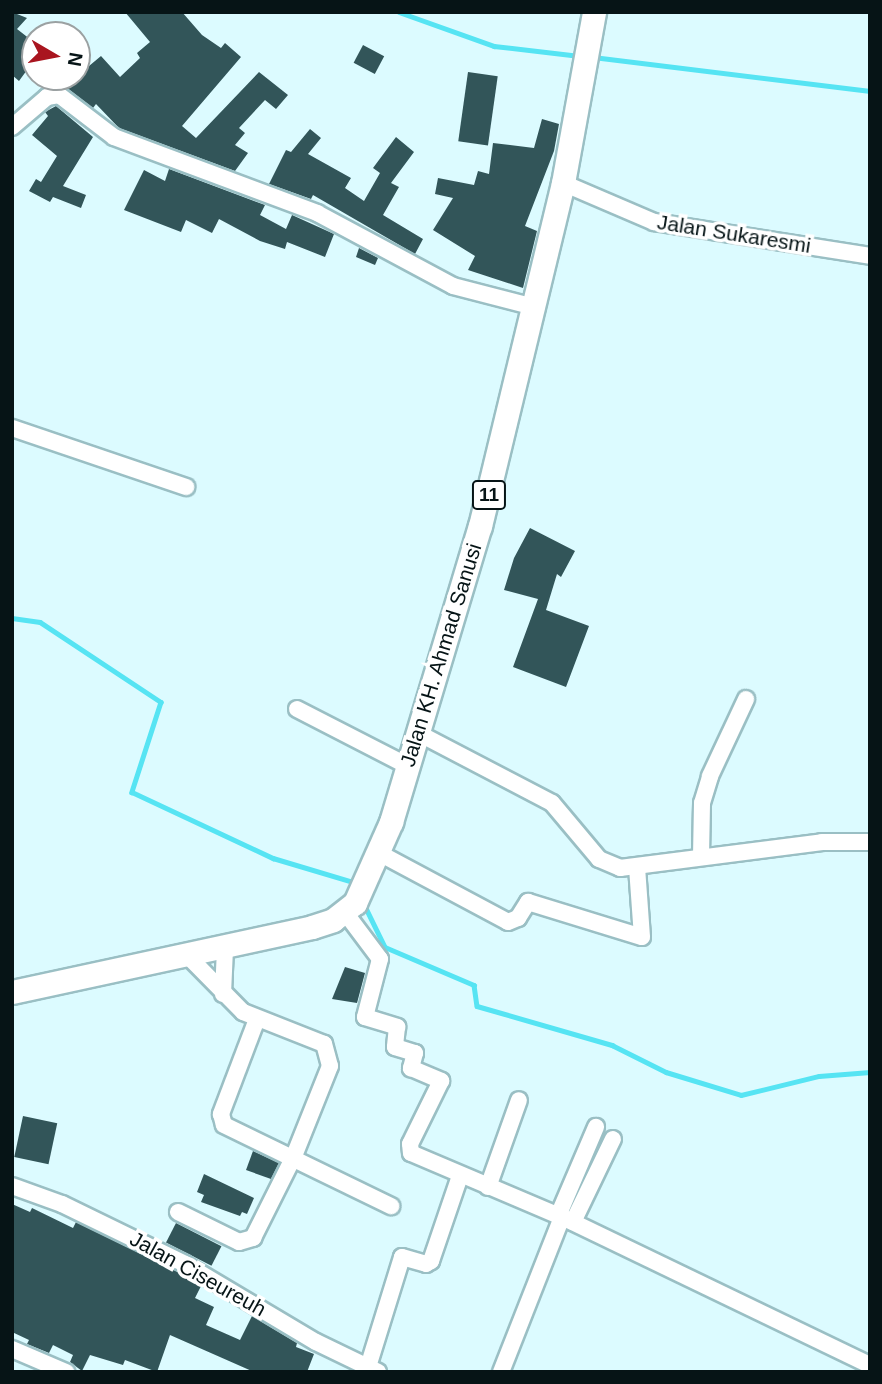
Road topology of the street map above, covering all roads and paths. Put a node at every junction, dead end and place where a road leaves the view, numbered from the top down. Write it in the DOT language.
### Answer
graph roads {
  1 [pos="594,12"];
  2 [pos="12,127"];
  3 [pos="563,183"];
  4 [pos="870,256"];
  5 [pos="534,307"];
  6 [pos="12,428"];
  7 [pos="186,487"];
  8 [pos="746,699"];
  9 [pos="297,709"];
  10 [pos="418,733"];
  11 [pos="408,766"];
  12 [pos="870,842"];
  13 [pos="379,853"];
  14 [pos="701,856"];
  15 [pos="637,866"];
  16 [pos="350,907"];
  17 [pos="225,950"];
  18 [pos="189,957"];
  19 [pos="12,992"];
  20 [pos="223,993"];
  21 [pos="257,1019"];
  22 [pos="519,1100"];
  23 [pos="597,1127"];
  24 [pos="613,1139"];
  25 [pos="294,1156"];
  26 [pos="460,1177"];
  27 [pos="12,1186"];
  28 [pos="488,1187"];
  29 [pos="391,1206"];
  30 [pos="178,1212"];
  31 [pos="564,1218"];
  32 [pos="12,1349"];
  33 [pos="870,1365"];
  34 [pos="373,1370"];
  35 [pos="66,1372"];
  36 [pos="501,1372"];
  1 -- 3 [label="highway, Jalan KH. Ahmad Sanusi / 11"];
  2 -- 5 [label="street"];
  3 -- 4 [label="street, Jalan Sukaresmi"];
  3 -- 5 [label="highway, Jalan KH. Ahmad Sanusi / 11"];
  5 -- 10 [label="highway, Jalan KH. Ahmad Sanusi / 11"];
  6 -- 7 [label="street"];
  8 -- 14 [label="street"];
  9 -- 11 [label="street"];
  10 -- 11 [label="highway, Jalan KH. Ahmad Sanusi / 11"];
  10 -- 15 [label="street"];
  11 -- 13 [label="highway, Jalan KH. Ahmad Sanusi / 11"];
  12 -- 14 [label="street"];
  13 -- 15 [label="street"];
  13 -- 16 [label="highway, Jalan KH. Ahmad Sanusi / 11"];
  14 -- 15 [label="street"];
  16 -- 17 [label="highway"];
  16 -- 26 [label="street"];
  17 -- 18 [label="highway"];
  17 -- 20 [label="street"];
  18 -- 19 [label="highway"];
  18 -- 20 [label="street"];
  20 -- 21 [label="street"];
  21 -- 25 [label="street"];
  21 -- 25 [label="street"];
  22 -- 28 [label="street"];
  23 -- 31 [label="street"];
  24 -- 31 [label="street"];
  25 -- 29 [label="street"];
  25 -- 30 [label="street"];
  26 -- 28 [label="street"];
  26 -- 34 [label="street"];
  27 -- 34 [label="street, Jalan Ciseureuh"];
  28 -- 31 [label="street"];
  31 -- 33 [label="street"];
  31 -- 36 [label="street"];
  32 -- 35 [label="street"];
}
